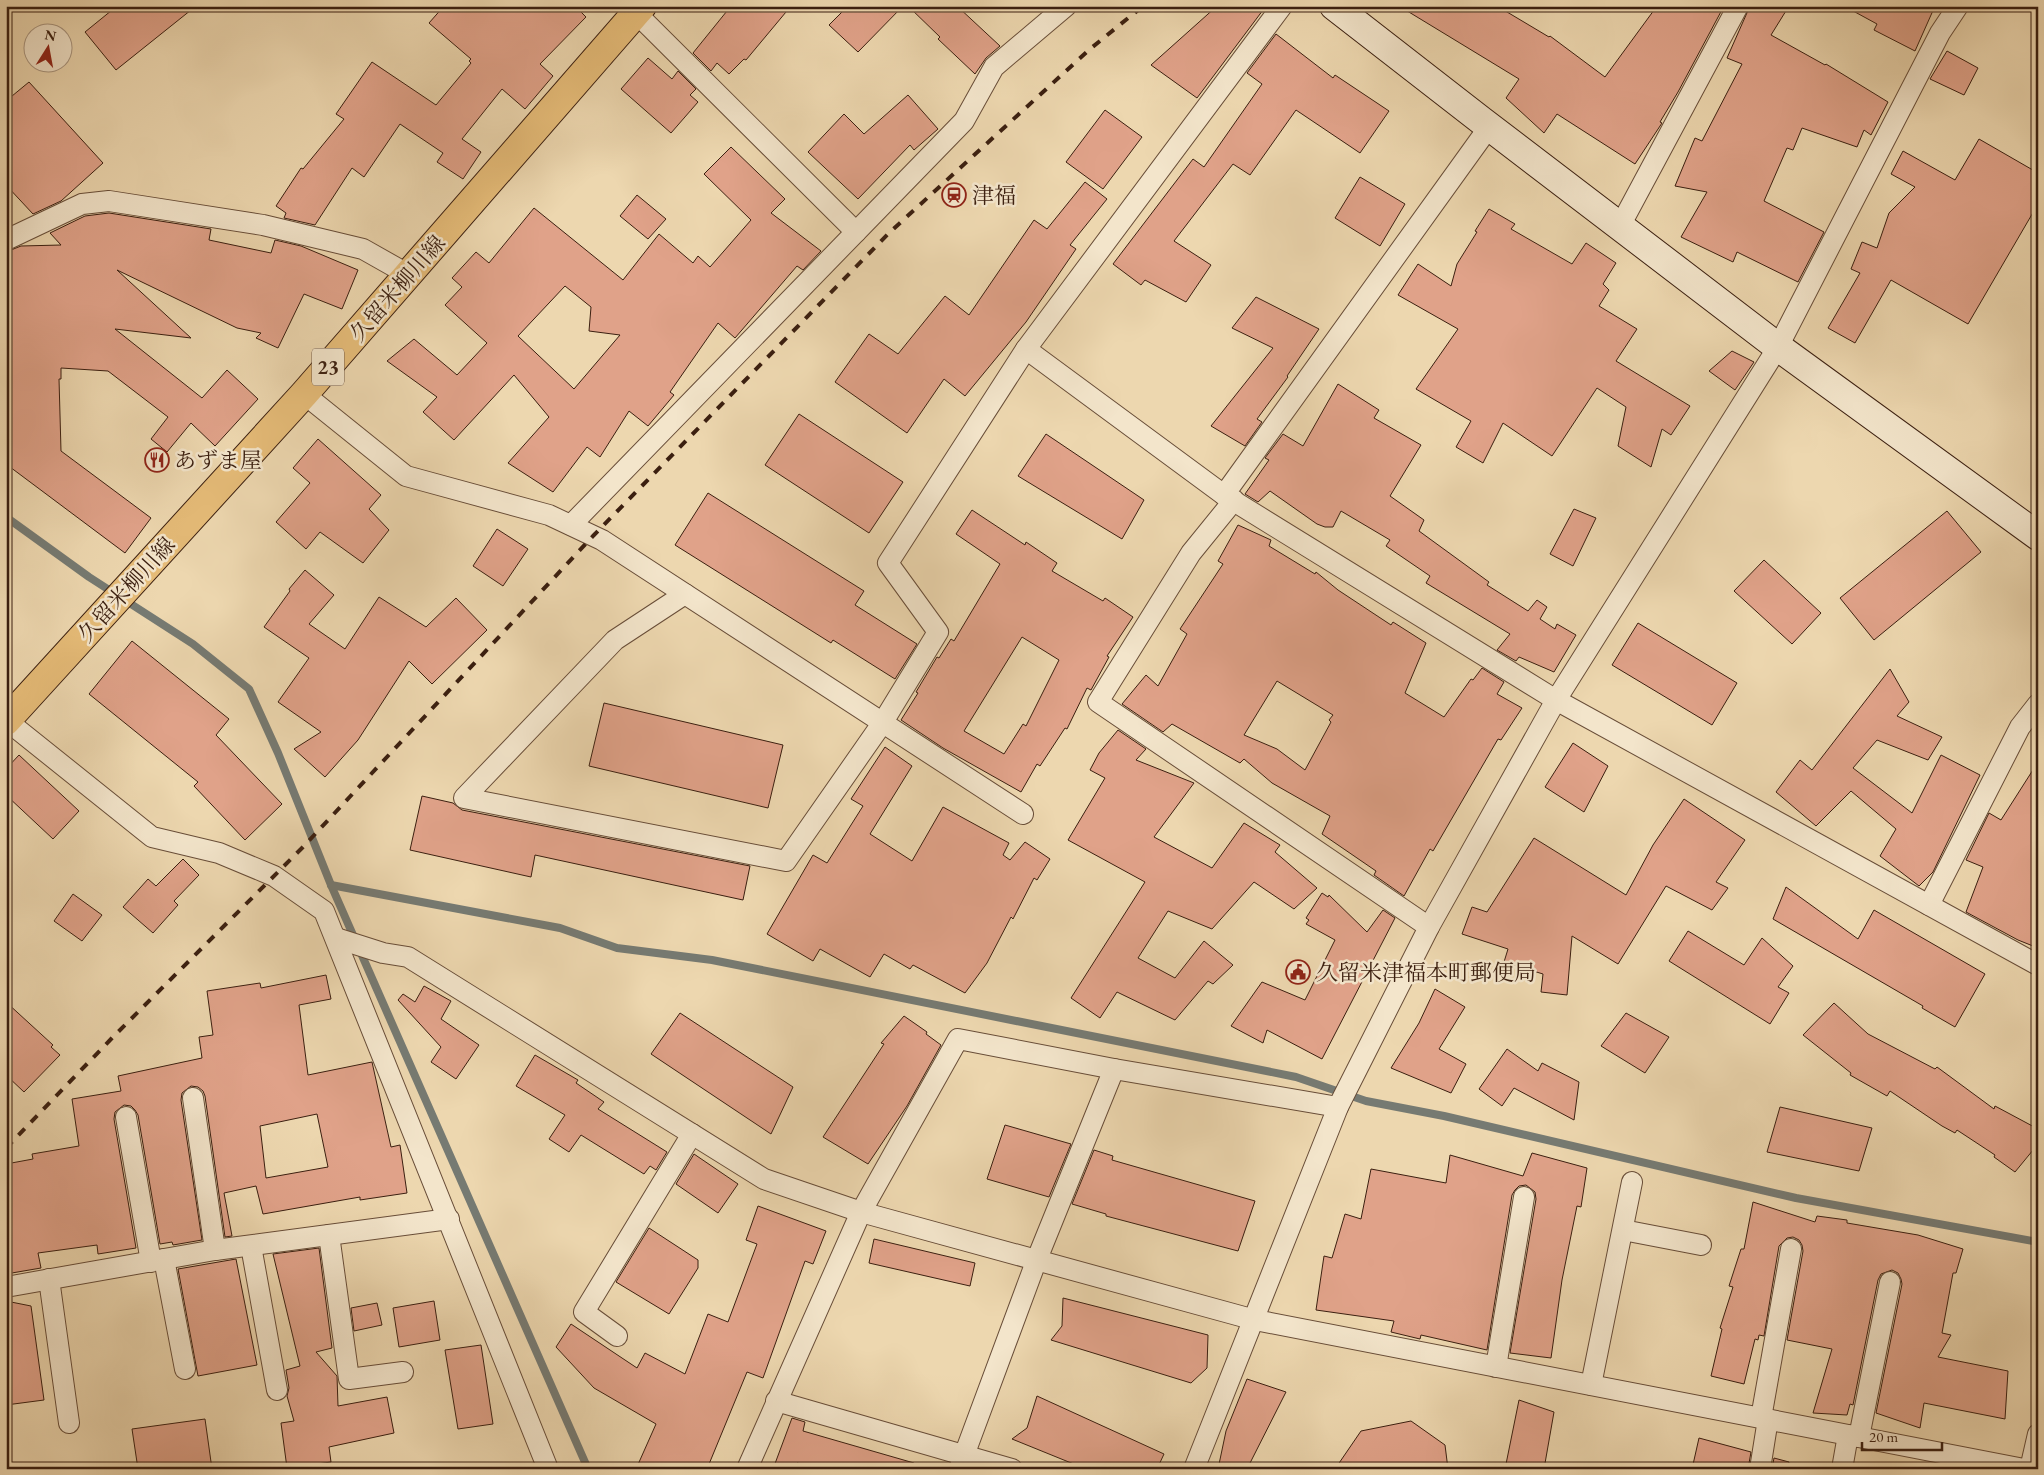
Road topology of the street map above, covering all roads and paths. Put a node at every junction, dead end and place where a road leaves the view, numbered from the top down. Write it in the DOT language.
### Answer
graph roads {
  1 [pos="1066,6"];
  2 [pos="1282,6"];
  3 [pos="1334,6"];
  4 [pos="1738,6"];
  5 [pos="1958,6"];
  6 [pos="639,10"];
  7 [pos="1489,127"];
  8 [pos="1620,226"];
  9 [pos="856,232"];
  10 [pos="6,240"];
  11 [pos="409,275"];
  12 [pos="1778,347"];
  13 [pos="1026,349"];
  14 [pos="304,394"];
  15 [pos="1229,498"];
  16 [pos="571,525"];
  17 [pos="2038,536"];
  18 [pos="685,594"];
  19 [pos="1556,700"];
  20 [pos="2038,704"];
  21 [pos="6,720"];
  22 [pos="883,722"];
  23 [pos="1024,814"];
  24 [pos="1929,905"];
  25 [pos="1429,927"];
  26 [pos="336,938"];
  27 [pos="2038,965"];
  28 [pos="1114,1069"];
  29 [pos="193,1098"];
  30 [pos="1338,1107"];
  31 [pos="126,1117"];
  32 [pos="692,1134"];
  33 [pos="1632,1182"];
  34 [pos="1524,1197"];
  35 [pos="861,1212"];
  36 [pos="449,1219"];
  37 [pos="1623,1230"];
  38 [pos="329,1235"];
  39 [pos="1700,1245"];
  40 [pos="251,1246"];
  41 [pos="1791,1249"];
  42 [pos="215,1250"];
  43 [pos="1037,1259"];
  44 [pos="158,1260"];
  45 [pos="48,1280"];
  46 [pos="1890,1282"];
  47 [pos="6,1287"];
  48 [pos="1255,1320"];
  49 [pos="617,1336"];
  50 [pos="1496,1366"];
  51 [pos="185,1369"];
  52 [pos="403,1372"];
  53 [pos="1592,1385"];
  54 [pos="277,1390"];
  55 [pos="776,1401"];
  56 [pos="1765,1419"];
  57 [pos="69,1423"];
  58 [pos="2038,1434"];
  59 [pos="1853,1436"];
  60 [pos="962,1462"];
  61 [pos="548,1469"];
  62 [pos="747,1469"];
  63 [pos="1012,1469"];
  64 [pos="1194,1469"];
  65 [pos="1760,1469"];
  66 [pos="1842,1469"];
  67 [pos="2024,1469"];
  68 [pos="2030,1469"];
  1 -- 9 [label="street"];
  2 -- 13 [label="street"];
  3 -- 7 [label="street"];
  4 -- 8 [label="street"];
  5 -- 12 [label="street"];
  6 -- 9 [label="street"];
  6 -- 11 [label="main road, 久留米柳川線 / 23"];
  7 -- 8 [label="street"];
  7 -- 15 [label="street"];
  8 -- 12 [label="street"];
  9 -- 16 [label="street"];
  10 -- 11 [label="street"];
  11 -- 14 [label="main road, 久留米柳川線 / 23"];
  12 -- 17 [label="street"];
  12 -- 19 [label="street"];
  13 -- 15 [label="street"];
  13 -- 22 [label="street"];
  14 -- 16 [label="street"];
  14 -- 21 [label="main road, 久留米柳川線 / 23"];
  15 -- 19 [label="street"];
  15 -- 25 [label="street"];
  16 -- 18 [label="street"];
  18 -- 22 [label="street"];
  18 -- 22 [label="street"];
  19 -- 24 [label="street"];
  19 -- 25 [label="street"];
  20 -- 24 [label="street"];
  21 -- 26 [label="street"];
  22 -- 23 [label="street"];
  24 -- 27 [label="street"];
  25 -- 30 [label="street"];
  26 -- 32 [label="street"];
  26 -- 36 [label="street"];
  28 -- 30 [label="street"];
  28 -- 35 [label="street"];
  28 -- 43 [label="street"];
  29 -- 42 [label="street"];
  30 -- 48 [label="street"];
  31 -- 44 [label="street"];
  32 -- 35 [label="street"];
  32 -- 49 [label="street"];
  33 -- 37 [label="street"];
  34 -- 50 [label="street"];
  35 -- 43 [label="street"];
  35 -- 55 [label="street"];
  36 -- 38 [label="street"];
  36 -- 61 [label="street"];
  37 -- 39 [label="street"];
  37 -- 53 [label="street"];
  38 -- 40 [label="street"];
  38 -- 52 [label="street"];
  40 -- 42 [label="street"];
  40 -- 54 [label="street"];
  41 -- 56 [label="street"];
  42 -- 44 [label="street"];
  43 -- 48 [label="street"];
  43 -- 60 [label="street"];
  44 -- 45 [label="street"];
  44 -- 51 [label="street"];
  45 -- 47 [label="street"];
  45 -- 57 [label="street"];
  46 -- 59 [label="street"];
  48 -- 50 [label="street"];
  48 -- 64 [label="street"];
  50 -- 53 [label="street"];
  53 -- 56 [label="street"];
  55 -- 60 [label="street"];
  55 -- 62 [label="street"];
  56 -- 59 [label="street"];
  56 -- 65 [label="street"];
  58 -- 68 [label="street"];
  59 -- 66 [label="street"];
  59 -- 67 [label="street"];
  60 -- 63 [label="street"];
}
